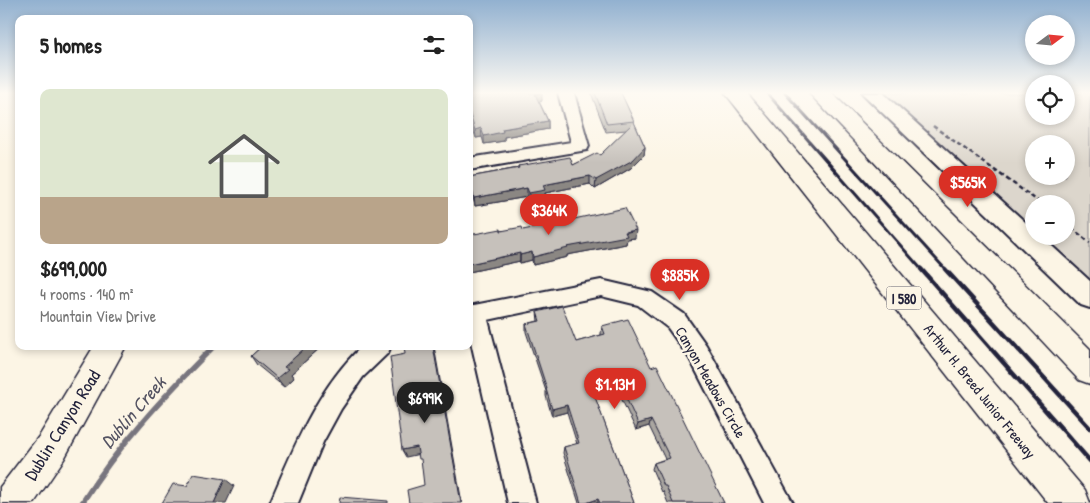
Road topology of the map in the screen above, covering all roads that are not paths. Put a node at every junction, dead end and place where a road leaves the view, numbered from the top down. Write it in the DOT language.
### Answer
graph roads {
  1 [pos="573,116"];
  2 [pos="756,116"];
  3 [pos="844,116"];
  4 [pos="898,116"];
  5 [pos="473,163"];
  6 [pos="1090,297"];
  7 [pos="473,314"];
  8 [pos="473,318"];
  9 [pos="109,350"];
  10 [pos="374,350"];
  11 [pos="1090,370"];
  12 [pos="11,503"];
  13 [pos="284,503"];
  14 [pos="522,503"];
  15 [pos="779,503"];
  16 [pos="1072,503"];
  1 -- 5 [label="street"];
  2 -- 16 [label="main road, Arthur H. Breed Junior Freeway / I 580"];
  3 -- 11 [label="main road"];
  4 -- 6 [label="street"];
  7 -- 15 [label="street, Canyon Meadows Circle"];
  8 -- 14 [label="street"];
  9 -- 12 [label="main road, Dublin Canyon Road"];
  10 -- 13 [label="street"];
}
